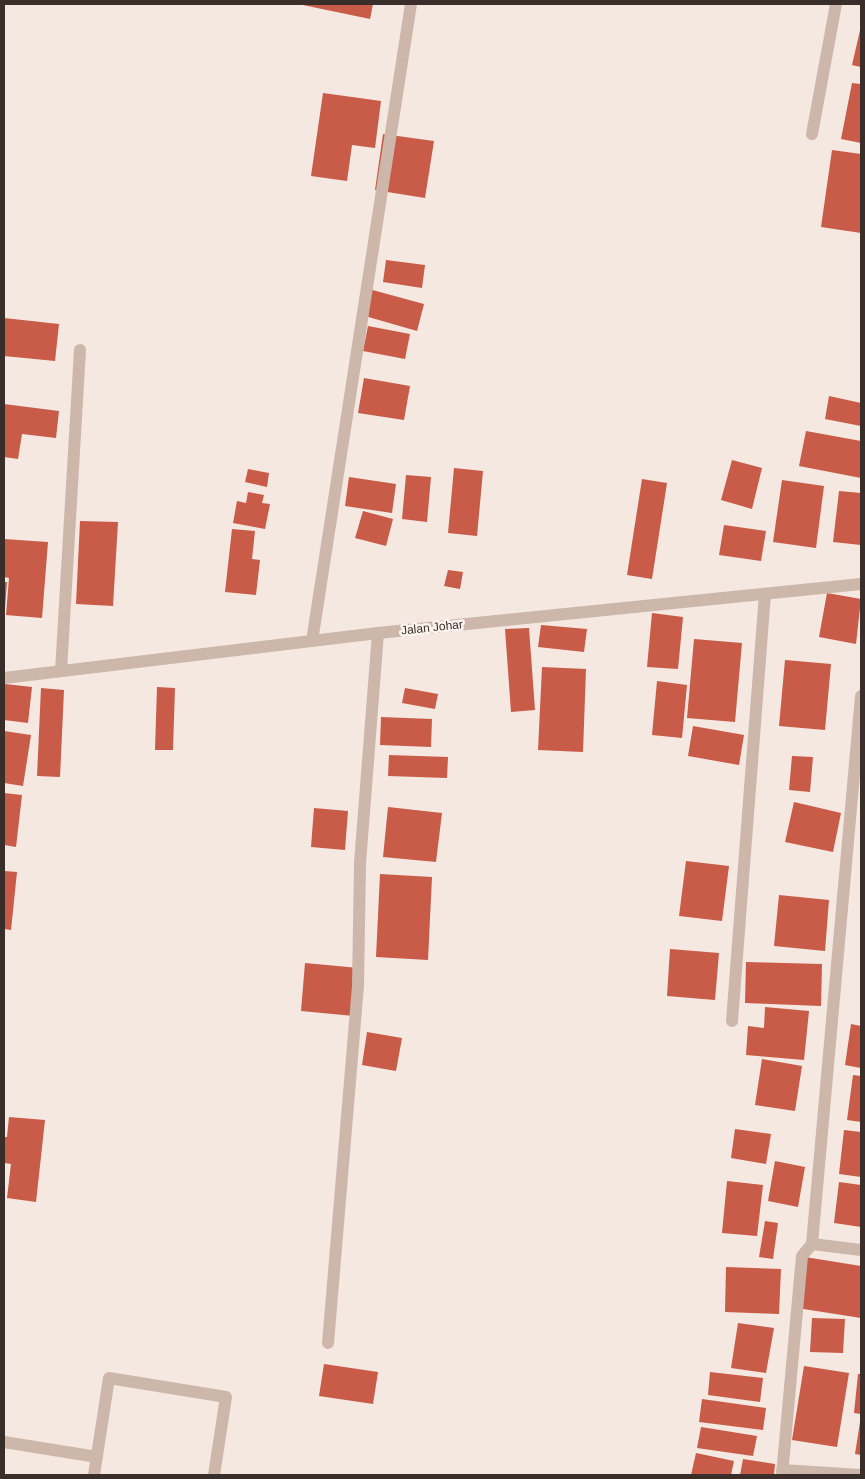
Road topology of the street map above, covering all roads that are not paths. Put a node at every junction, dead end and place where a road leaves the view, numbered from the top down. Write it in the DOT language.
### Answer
graph roads {
  1 [pos="410,4"];
  2 [pos="836,4"];
  3 [pos="812,134"];
  4 [pos="80,350"];
  5 [pos="861,584"];
  6 [pos="765,594"];
  7 [pos="378,633"];
  8 [pos="312,641"];
  9 [pos="61,671"];
  10 [pos="4,678"];
  11 [pos="861,696"];
  12 [pos="732,1021"];
  13 [pos="812,1244"];
  14 [pos="861,1250"];
  15 [pos="328,1344"];
  16 [pos="4,1442"];
  17 [pos="97,1457"];
  18 [pos="782,1472"];
  19 [pos="94,1475"];
  20 [pos="214,1475"];
  21 [pos="861,1475"];
  1 -- 8 [label="street"];
  2 -- 3 [label="street"];
  4 -- 9 [label="street"];
  5 -- 6 [label="street, Jalan Johar"];
  6 -- 7 [label="street, Jalan Johar"];
  6 -- 12 [label="street"];
  7 -- 8 [label="street, Jalan Johar"];
  7 -- 15 [label="street"];
  8 -- 9 [label="street, Jalan Johar"];
  9 -- 10 [label="street, Jalan Johar"];
  11 -- 13 [label="street"];
  13 -- 14 [label="street"];
  13 -- 18 [label="street"];
  16 -- 17 [label="street"];
  17 -- 19 [label="street"];
  17 -- 20 [label="street"];
  18 -- 21 [label="street"];
}
